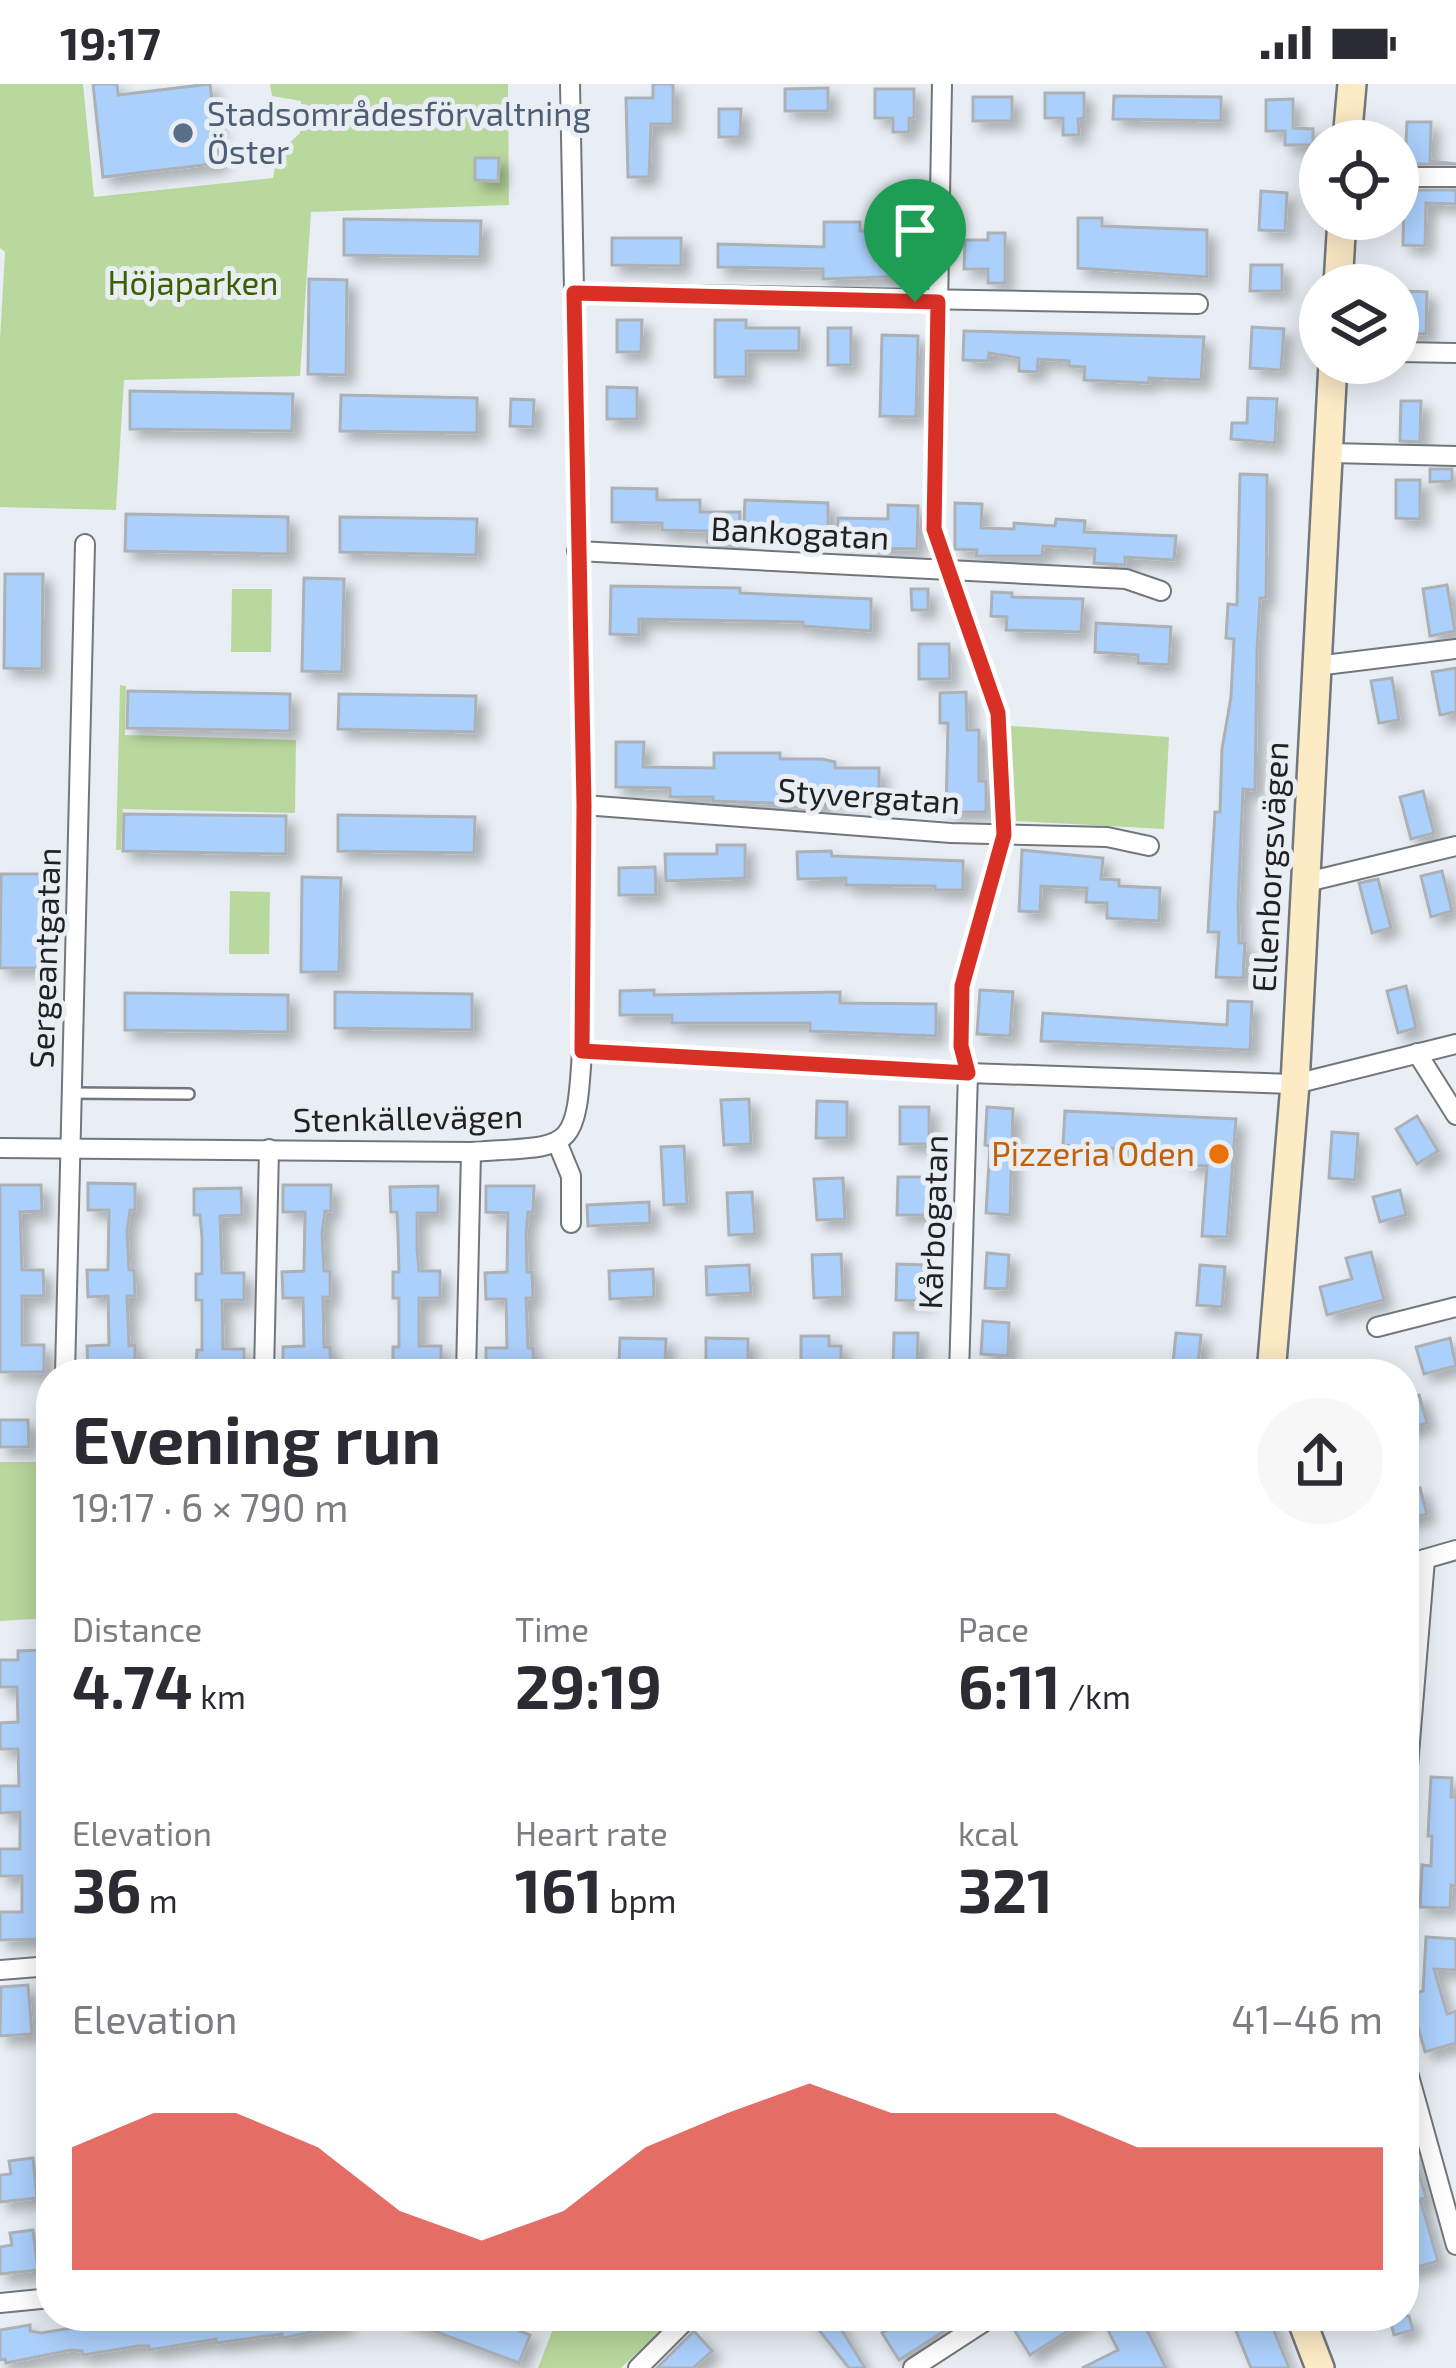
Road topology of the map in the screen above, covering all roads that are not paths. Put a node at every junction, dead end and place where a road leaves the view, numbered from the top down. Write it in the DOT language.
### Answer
graph roads {
  1 [pos="570,84"];
  2 [pos="942,84"];
  3 [pos="1352,84"];
  4 [pos="1349,120"];
  5 [pos="1419,177"];
  6 [pos="1456,177"];
  7 [pos="574,293"];
  8 [pos="938,302"];
  9 [pos="1198,304"];
  10 [pos="1419,352"];
  11 [pos="1456,353"];
  12 [pos="1332,384"];
  13 [pos="1330,454"];
  14 [pos="1456,456"];
  15 [pos="85,544"];
  16 [pos="577,551"];
  17 [pos="948,572"];
  18 [pos="1161,591"];
  19 [pos="1456,649"];
  20 [pos="1316,666"];
  21 [pos="584,805"];
  22 [pos="1004,835"];
  23 [pos="1149,846"];
  24 [pos="1456,846"];
  25 [pos="1307,881"];
  26 [pos="1456,1044"];
  27 [pos="582,1051"];
  28 [pos="1418,1053"];
  29 [pos="968,1073"];
  30 [pos="1295,1084"];
  31 [pos="70,1093"];
  32 [pos="190,1094"];
  33 [pos="1456,1114"];
  34 [pos="557,1142"];
  35 [pos="0,1148"];
  36 [pos="68,1148"];
  37 [pos="269,1150"];
  38 [pos="471,1152"];
  39 [pos="571,1223"];
  40 [pos="1456,1307"];
  41 [pos="1377,1327"];
  42 [pos="64,1359"];
  43 [pos="264,1359"];
  44 [pos="466,1359"];
  45 [pos="958,1359"];
  46 [pos="1272,1359"];
  47 [pos="1454,1554"];
  48 [pos="1424,1559"];
  49 [pos="1419,1560"];
  50 [pos="1419,1623"];
  51 [pos="36,1967"];
  52 [pos="0,1970"];
  53 [pos="1419,2112"];
  54 [pos="1456,2244"];
  55 [pos="36,2299"];
  56 [pos="0,2303"];
  57 [pos="675,2331"];
  58 [pos="970,2331"];
  59 [pos="1306,2331"];
  60 [pos="638,2368"];
  61 [pos="913,2368"];
  62 [pos="1320,2368"];
  1 -- 7 [label="street, Stenkällevägen"];
  2 -- 8 [label="street, Kårbogatan"];
  3 -- 4 [label="street"];
  5 -- 6 [label="street"];
  7 -- 8 [label="street"];
  7 -- 16 [label="street, Stenkällevägen"];
  8 -- 9 [label="street"];
  8 -- 17 [label="street, Kårbogatan"];
  10 -- 11 [label="street"];
  12 -- 13 [label="street, Ellenborgsvägen"];
  13 -- 14 [label="street"];
  13 -- 20 [label="street, Ellenborgsvägen"];
  15 -- 31 [label="street, Sergeantgatan"];
  16 -- 17 [label="street, Bankogatan"];
  16 -- 21 [label="street, Stenkällevägen"];
  17 -- 18 [label="street, Bankogatan"];
  17 -- 22 [label="street, Kårbogatan"];
  19 -- 20 [label="street"];
  20 -- 25 [label="street, Ellenborgsvägen"];
  21 -- 22 [label="street, Styvergatan"];
  21 -- 27 [label="street, Stenkällevägen"];
  22 -- 23 [label="street, Styvergatan"];
  22 -- 29 [label="street, Kårbogatan"];
  24 -- 25 [label="street"];
  25 -- 30 [label="street, Ellenborgsvägen"];
  26 -- 28 [label="street"];
  27 -- 29 [label="street"];
  27 -- 34 [label="street, Stenkällevägen"];
  28 -- 30 [label="street"];
  28 -- 33 [label="street"];
  29 -- 30 [label="street"];
  29 -- 45 [label="street, Kårbogatan"];
  30 -- 46 [label="street, Ellenborgsvägen"];
  31 -- 32 [label="lane"];
  31 -- 36 [label="street, Sergeantgatan"];
  34 -- 38 [label="street, Stenkällevägen"];
  34 -- 39 [label="street"];
  35 -- 36 [label="street, Stenkällevägen"];
  36 -- 37 [label="street, Stenkällevägen"];
  36 -- 42 [label="street, Sergeantgatan"];
  37 -- 38 [label="street, Stenkällevägen"];
  37 -- 43 [label="street"];
  38 -- 44 [label="street"];
  40 -- 41 [label="street"];
  47 -- 48 [label="street"];
  48 -- 49 [label="street"];
  48 -- 50 [label="street"];
  51 -- 52 [label="street"];
  53 -- 54 [label="street"];
  55 -- 56 [label="street"];
  57 -- 60 [label="street"];
  58 -- 61 [label="street"];
  59 -- 62 [label="street"];
}
